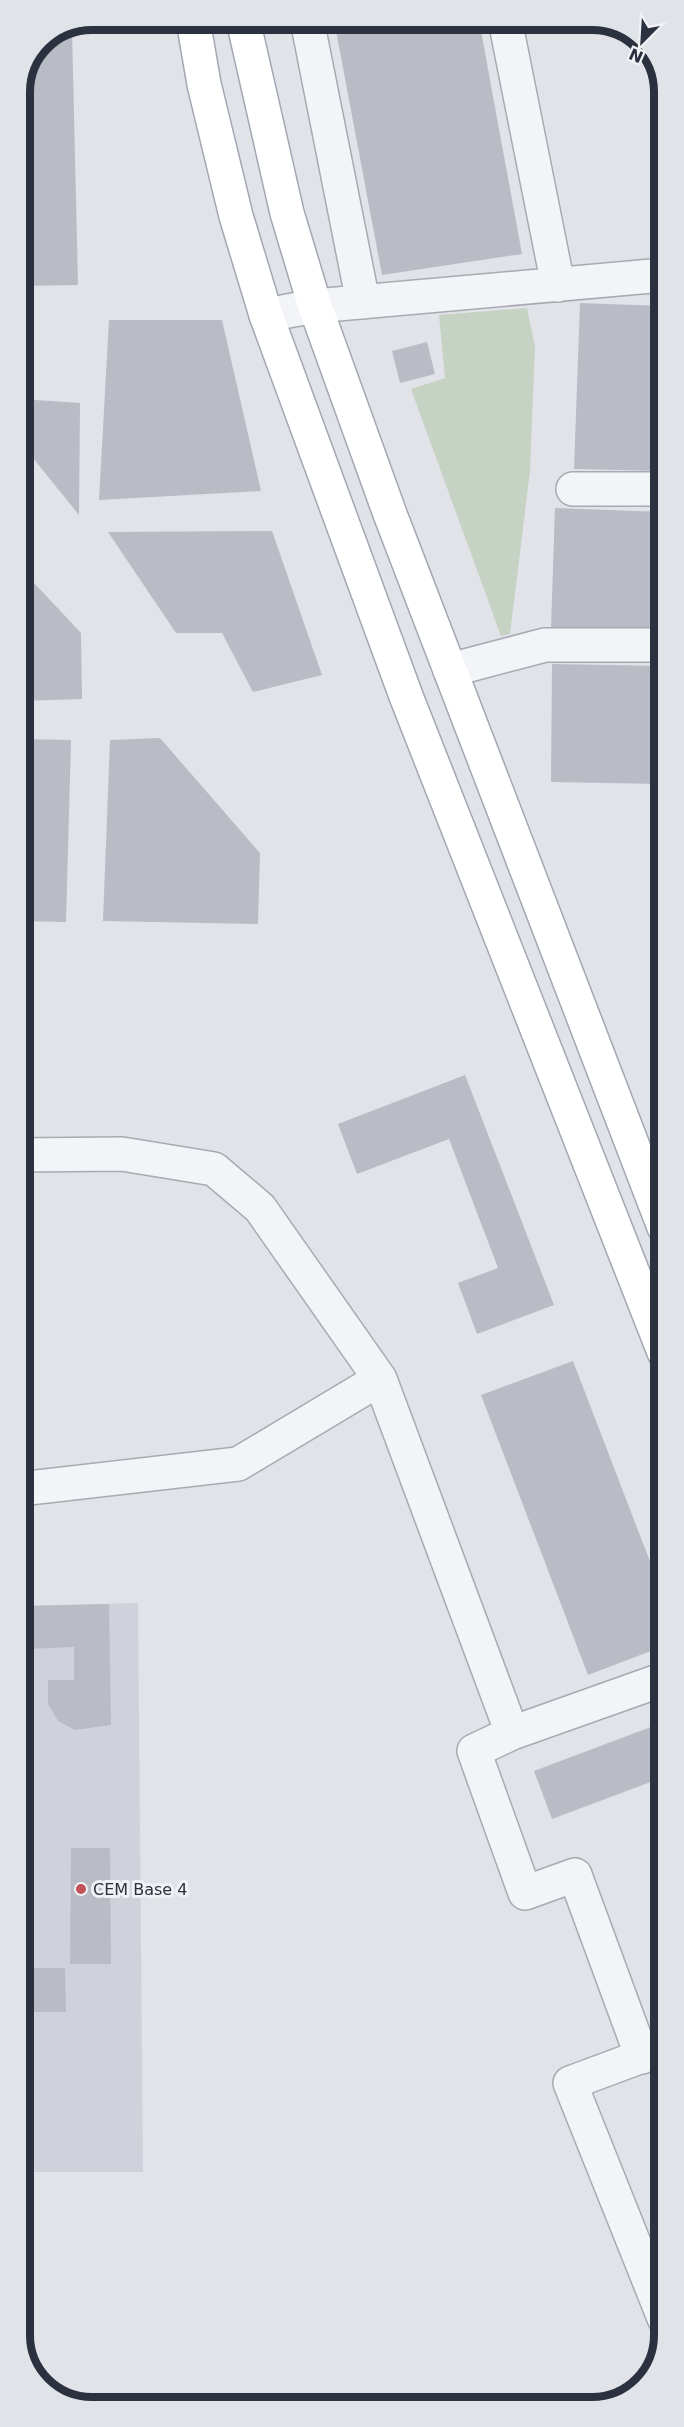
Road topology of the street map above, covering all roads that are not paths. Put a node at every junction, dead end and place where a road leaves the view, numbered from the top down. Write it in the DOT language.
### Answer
graph roads {
  1 [pos="195,30"];
  2 [pos="245,30"];
  3 [pos="309,30"];
  4 [pos="507,30"];
  5 [pos="654,276"];
  6 [pos="558,285"];
  7 [pos="363,302"];
  8 [pos="315,306"];
  9 [pos="266,315"];
  10 [pos="573,489"];
  11 [pos="654,489"];
  12 [pos="654,645"];
  13 [pos="450,670"];
  14 [pos="30,1155"];
  15 [pos="654,1201"];
  16 [pos="654,1327"];
  17 [pos="380,1379"];
  18 [pos="30,1488"];
  19 [pos="654,1682"];
  20 [pos="512,1733"];
  21 [pos="653,2052"];
  22 [pos="654,2293"];
  1 -- 9 [label="main road"];
  2 -- 8 [label="main road"];
  3 -- 7 [label="street"];
  4 -- 6 [label="street"];
  5 -- 6 [label="street"];
  6 -- 7 [label="street"];
  7 -- 8 [label="street"];
  8 -- 9 [label="street"];
  8 -- 13 [label="main road"];
  9 -- 16 [label="main road"];
  10 -- 11 [label="street"];
  12 -- 13 [label="street"];
  13 -- 15 [label="main road"];
  14 -- 17 [label="street"];
  17 -- 18 [label="street"];
  17 -- 20 [label="street"];
  19 -- 20 [label="street"];
  20 -- 21 [label="street"];
  21 -- 22 [label="street"];
}
